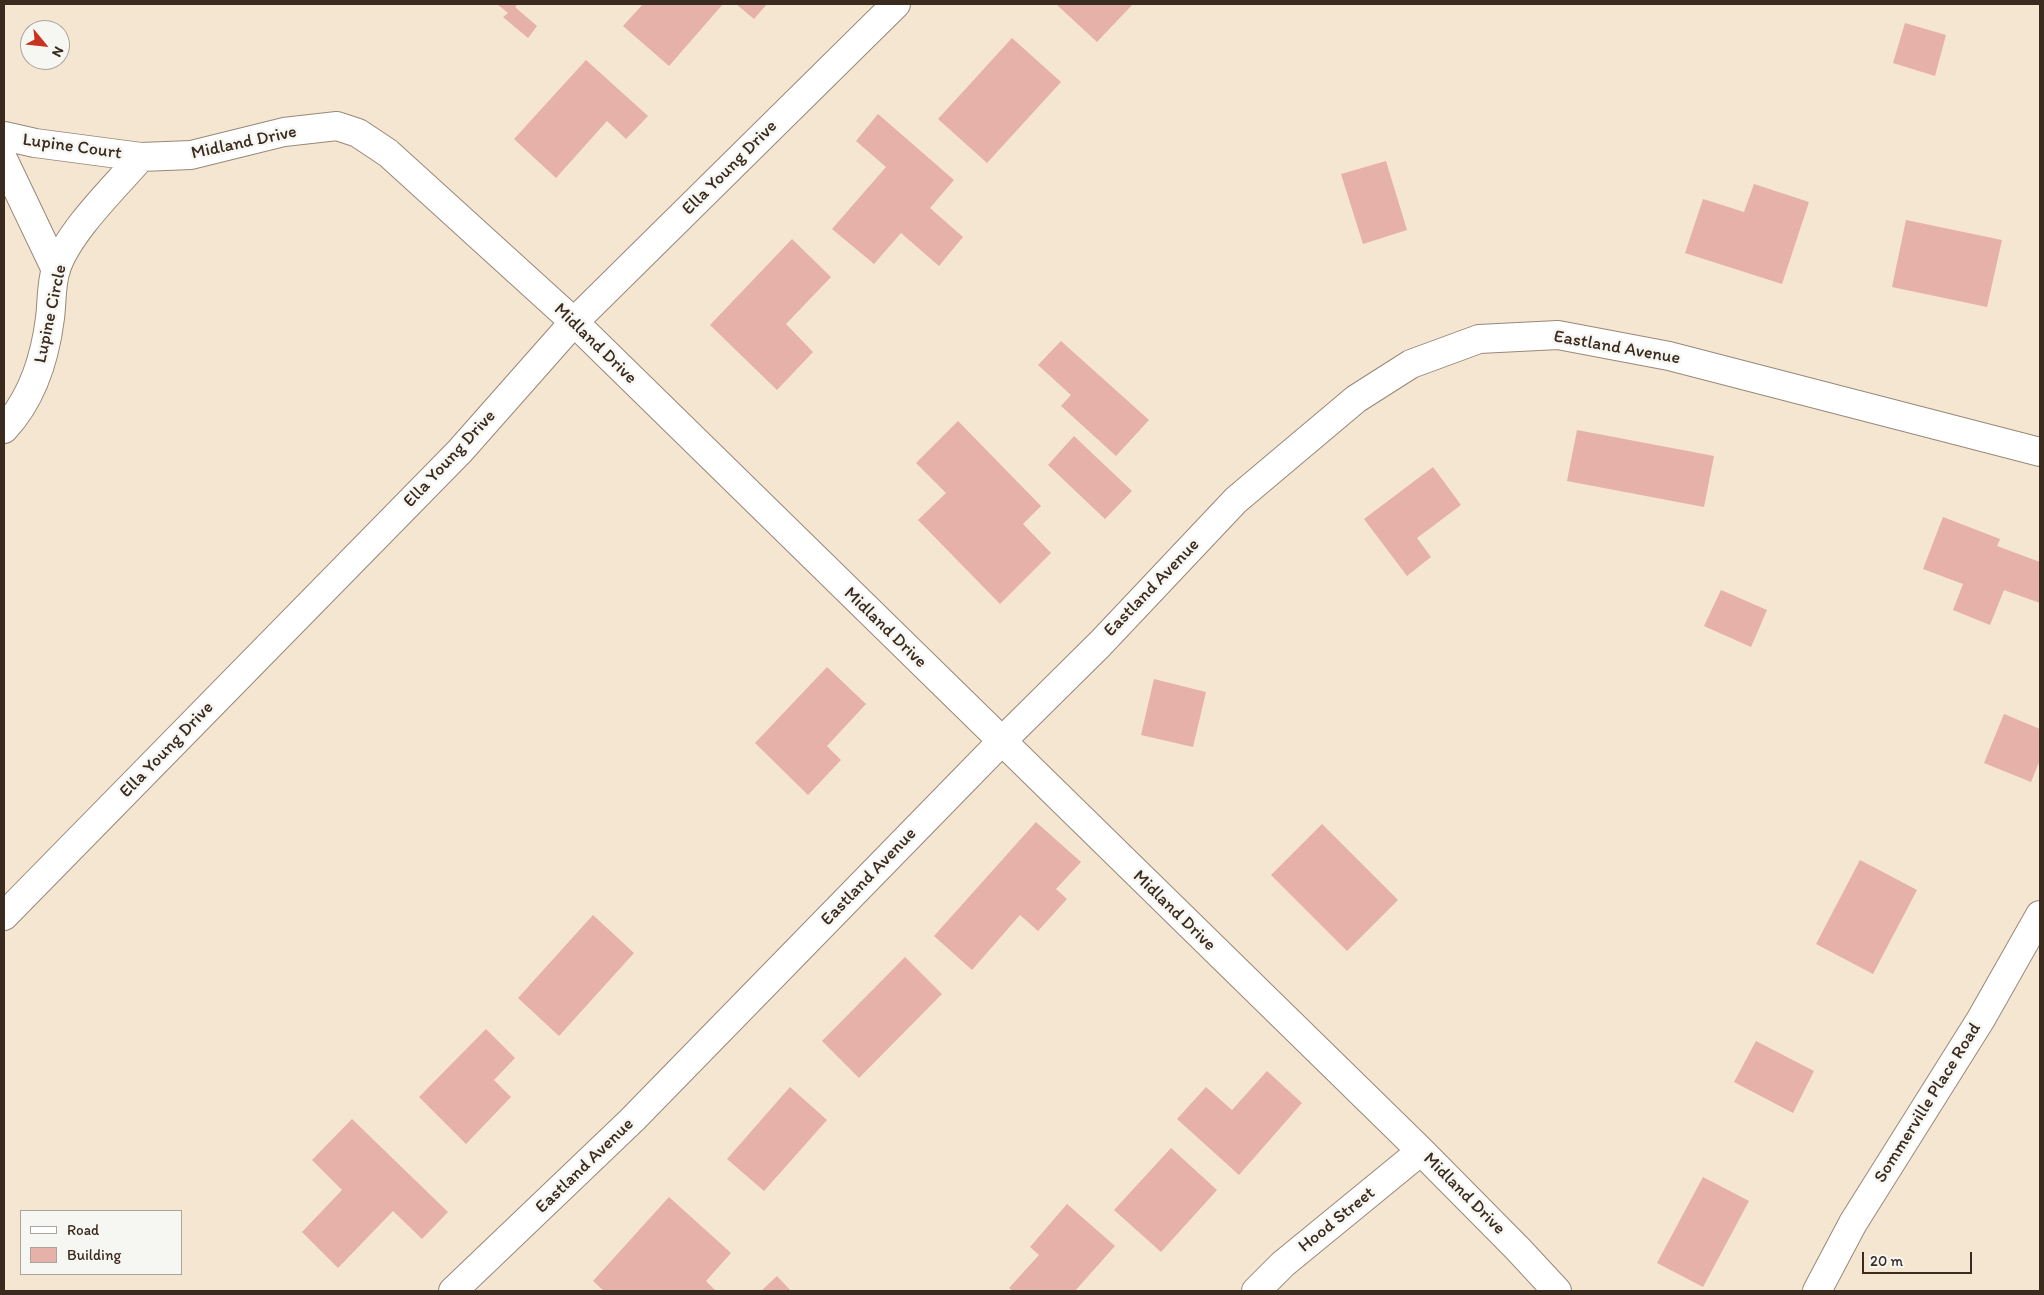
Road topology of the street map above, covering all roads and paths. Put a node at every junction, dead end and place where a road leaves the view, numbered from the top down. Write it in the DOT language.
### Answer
graph roads {
  1 [pos="896,4"];
  2 [pos="4,136"];
  3 [pos="141,157"];
  4 [pos="4,161"];
  5 [pos="56,270"];
  6 [pos="574,322"];
  7 [pos="4,429"];
  8 [pos="2040,452"];
  9 [pos="1001,742"];
  10 [pos="2040,915"];
  11 [pos="4,916"];
  12 [pos="1421,1151"];
  13 [pos="453,1291"];
  14 [pos="1256,1291"];
  15 [pos="1557,1291"];
  16 [pos="1817,1291"];
  1 -- 6 [label="street, Ella Young Drive"];
  2 -- 3 [label="street, Lupine Court"];
  3 -- 5 [label="street, Lupine Circle"];
  3 -- 6 [label="street, Midland Drive"];
  4 -- 5 [label="street, Lupine Court"];
  5 -- 7 [label="street, Lupine Circle"];
  6 -- 9 [label="street, Midland Drive"];
  6 -- 11 [label="street, Ella Young Drive"];
  8 -- 9 [label="street, Eastland Avenue"];
  9 -- 12 [label="street, Midland Drive"];
  9 -- 13 [label="street, Eastland Avenue"];
  10 -- 16 [label="street, Sommerville Place Road"];
  12 -- 14 [label="street, Hood Street"];
  12 -- 15 [label="street, Midland Drive"];
}
